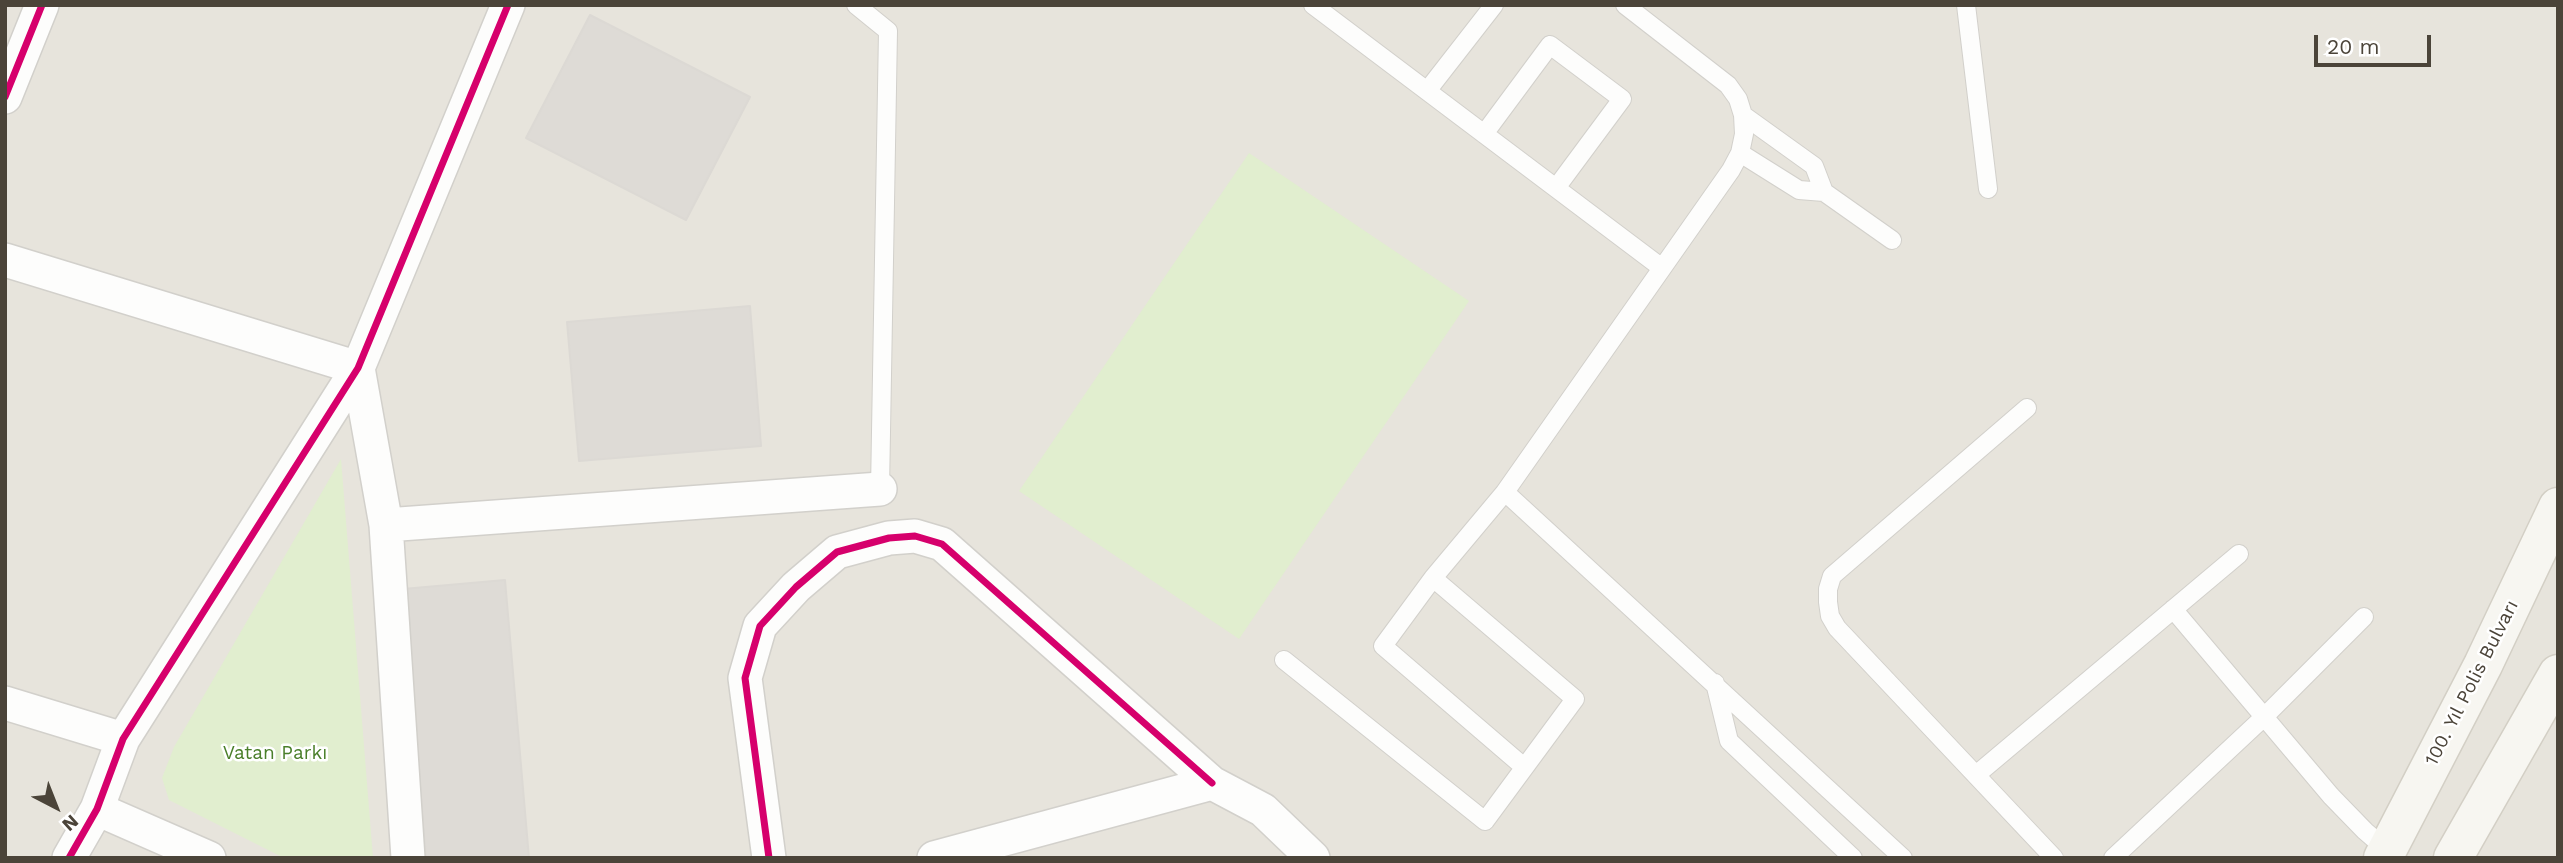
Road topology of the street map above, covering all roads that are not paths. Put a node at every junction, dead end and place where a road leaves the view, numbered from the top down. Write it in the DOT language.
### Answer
graph roads {
  1 [pos="42,5"];
  2 [pos="508,5"];
  3 [pos="856,5"];
  4 [pos="1313,5"];
  5 [pos="1494,5"];
  6 [pos="1966,5"];
  7 [pos="1633,8"];
  8 [pos="1427,91"];
  9 [pos="5,97"];
  10 [pos="1743,115"];
  11 [pos="1484,134"];
  12 [pos="1740,153"];
  13 [pos="1556,188"];
  14 [pos="1988,189"];
  15 [pos="1824,192"];
  16 [pos="1892,240"];
  17 [pos="5,260"];
  18 [pos="1662,268"];
  19 [pos="358,368"];
  20 [pos="2027,408"];
  21 [pos="880,489"];
  22 [pos="1506,492"];
  23 [pos="2558,507"];
  24 [pos="386,525"];
  25 [pos="2239,554"];
  26 [pos="1433,578"];
  27 [pos="2173,610"];
  28 [pos="2364,617"];
  29 [pos="1284,660"];
  30 [pos="2558,674"];
  31 [pos="1715,683"];
  32 [pos="5,703"];
  33 [pos="2264,717"];
  34 [pos="123,739"];
  35 [pos="1524,767"];
  36 [pos="1976,775"];
  37 [pos="1212,783"];
  38 [pos="97,809"];
  39 [pos="2385,854"];
  40 [pos="944,856"];
  41 [pos="69,858"];
  42 [pos="209,858"];
  43 [pos="408,858"];
  44 [pos="769,858"];
  45 [pos="1312,858"];
  46 [pos="1853,858"];
  47 [pos="1903,858"];
  48 [pos="2054,858"];
  49 [pos="2113,858"];
  50 [pos="2453,858"];
  1 -- 9 [label="street"];
  2 -- 19 [label="street"];
  3 -- 21 [label="lane"];
  4 -- 8 [label="lane"];
  5 -- 8 [label="lane"];
  6 -- 14 [label="lane"];
  7 -- 10 [label="lane"];
  8 -- 11 [label="lane"];
  10 -- 12 [label="lane"];
  10 -- 15 [label="lane"];
  11 -- 13 [label="lane"];
  11 -- 13 [label="lane"];
  12 -- 15 [label="lane"];
  12 -- 18 [label="lane"];
  13 -- 18 [label="lane"];
  15 -- 16 [label="lane"];
  17 -- 19 [label="street"];
  18 -- 22 [label="lane"];
  19 -- 24 [label="street"];
  19 -- 34 [label="street"];
  20 -- 36 [label="lane"];
  21 -- 24 [label="street"];
  22 -- 26 [label="lane"];
  22 -- 31 [label="lane"];
  23 -- 39 [label="main road, 100. Yıl Polis Bulvarı"];
  24 -- 43 [label="street"];
  25 -- 27 [label="lane"];
  26 -- 35 [label="lane"];
  26 -- 35 [label="lane"];
  27 -- 33 [label="lane"];
  27 -- 36 [label="lane"];
  28 -- 33 [label="lane"];
  29 -- 35 [label="lane"];
  30 -- 50 [label="main road"];
  31 -- 46 [label="lane"];
  31 -- 47 [label="lane"];
  32 -- 34 [label="street"];
  33 -- 39 [label="lane"];
  33 -- 49 [label="lane"];
  34 -- 38 [label="street"];
  36 -- 48 [label="lane"];
  37 -- 40 [label="street"];
  37 -- 44 [label="street"];
  37 -- 45 [label="street"];
  38 -- 41 [label="street"];
  38 -- 42 [label="street"];
}
